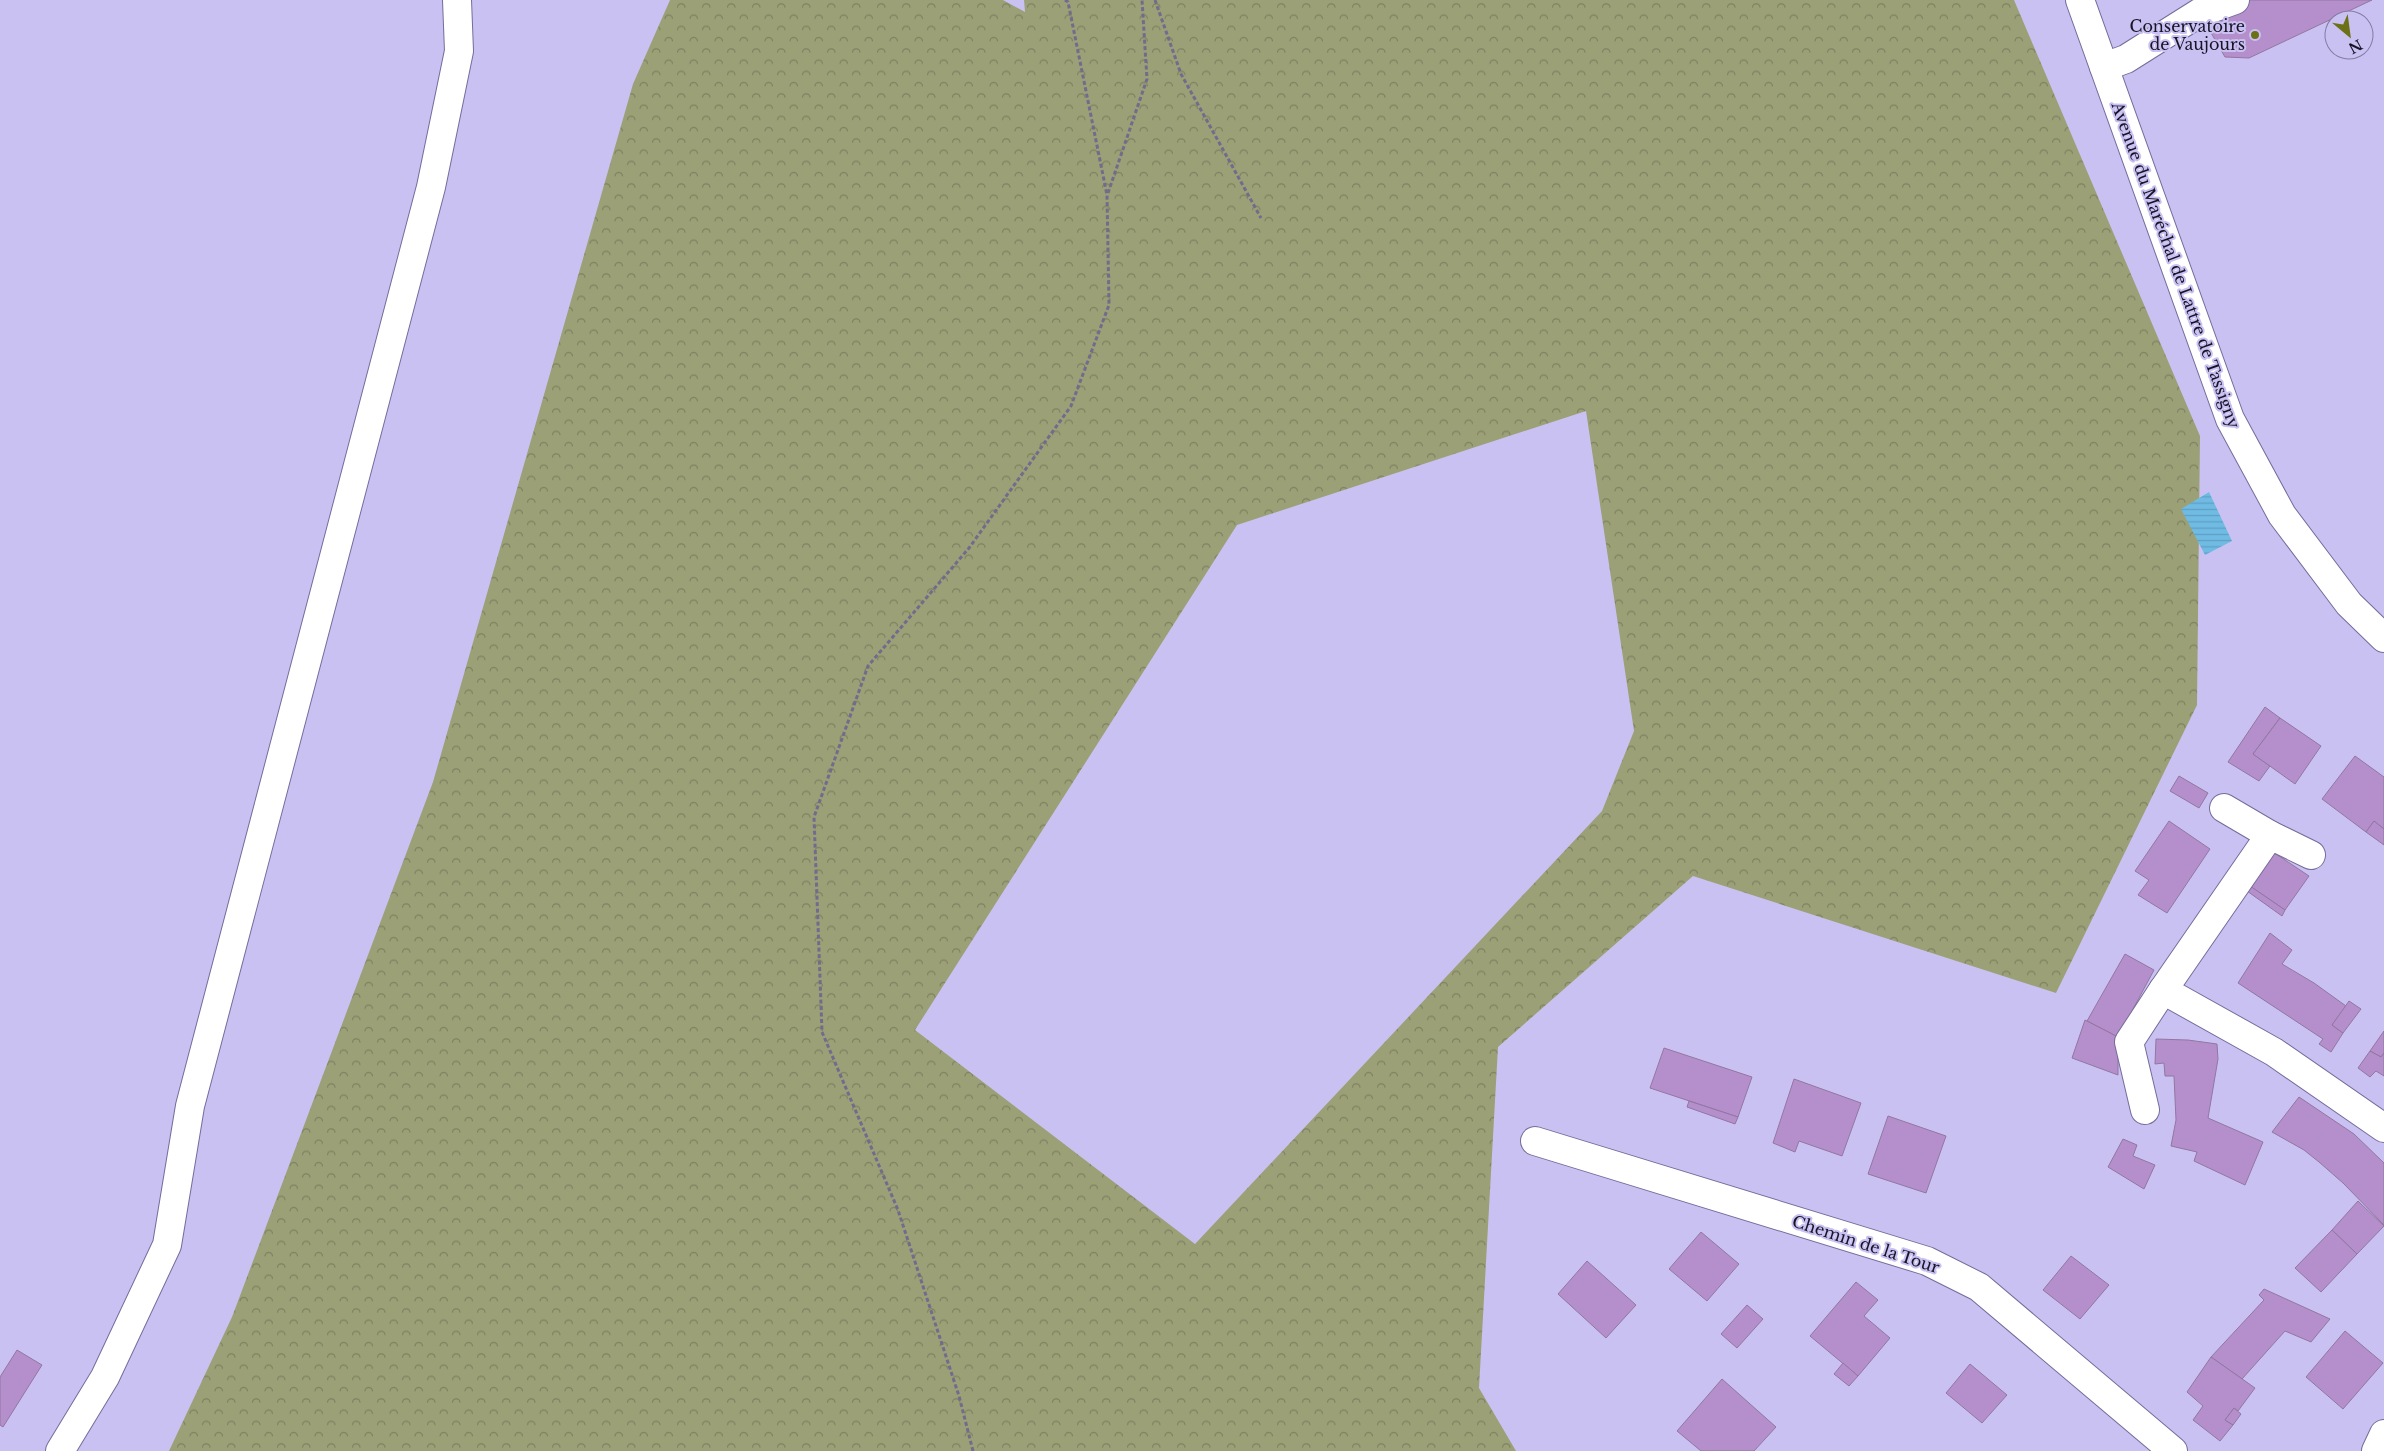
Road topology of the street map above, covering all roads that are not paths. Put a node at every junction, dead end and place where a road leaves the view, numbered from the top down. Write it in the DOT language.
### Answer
graph roads {
  1 [pos="457,0"];
  2 [pos="2080,0"];
  3 [pos="2235,0"];
  4 [pos="2104,68"];
  5 [pos="2384,638"];
  6 [pos="2224,808"];
  7 [pos="2270,835"];
  8 [pos="2311,855"];
  9 [pos="2163,990"];
  10 [pos="2145,1110"];
  11 [pos="2384,1128"];
  12 [pos="1535,1141"];
  13 [pos="2384,1434"];
  14 [pos="60,1451"];
  15 [pos="2174,1451"];
  16 [pos="2376,1451"];
  1 -- 14 [label="street"];
  2 -- 4 [label="street, Avenue du Maréchal de Lattre de Tassigny"];
  3 -- 4 [label="street"];
  4 -- 5 [label="street, Avenue du Maréchal de Lattre de Tassigny"];
  6 -- 7 [label="street"];
  7 -- 8 [label="street"];
  7 -- 9 [label="street"];
  9 -- 10 [label="street"];
  9 -- 11 [label="street"];
  12 -- 15 [label="street, Chemin de la Tour"];
  13 -- 16 [label="street"];
}
